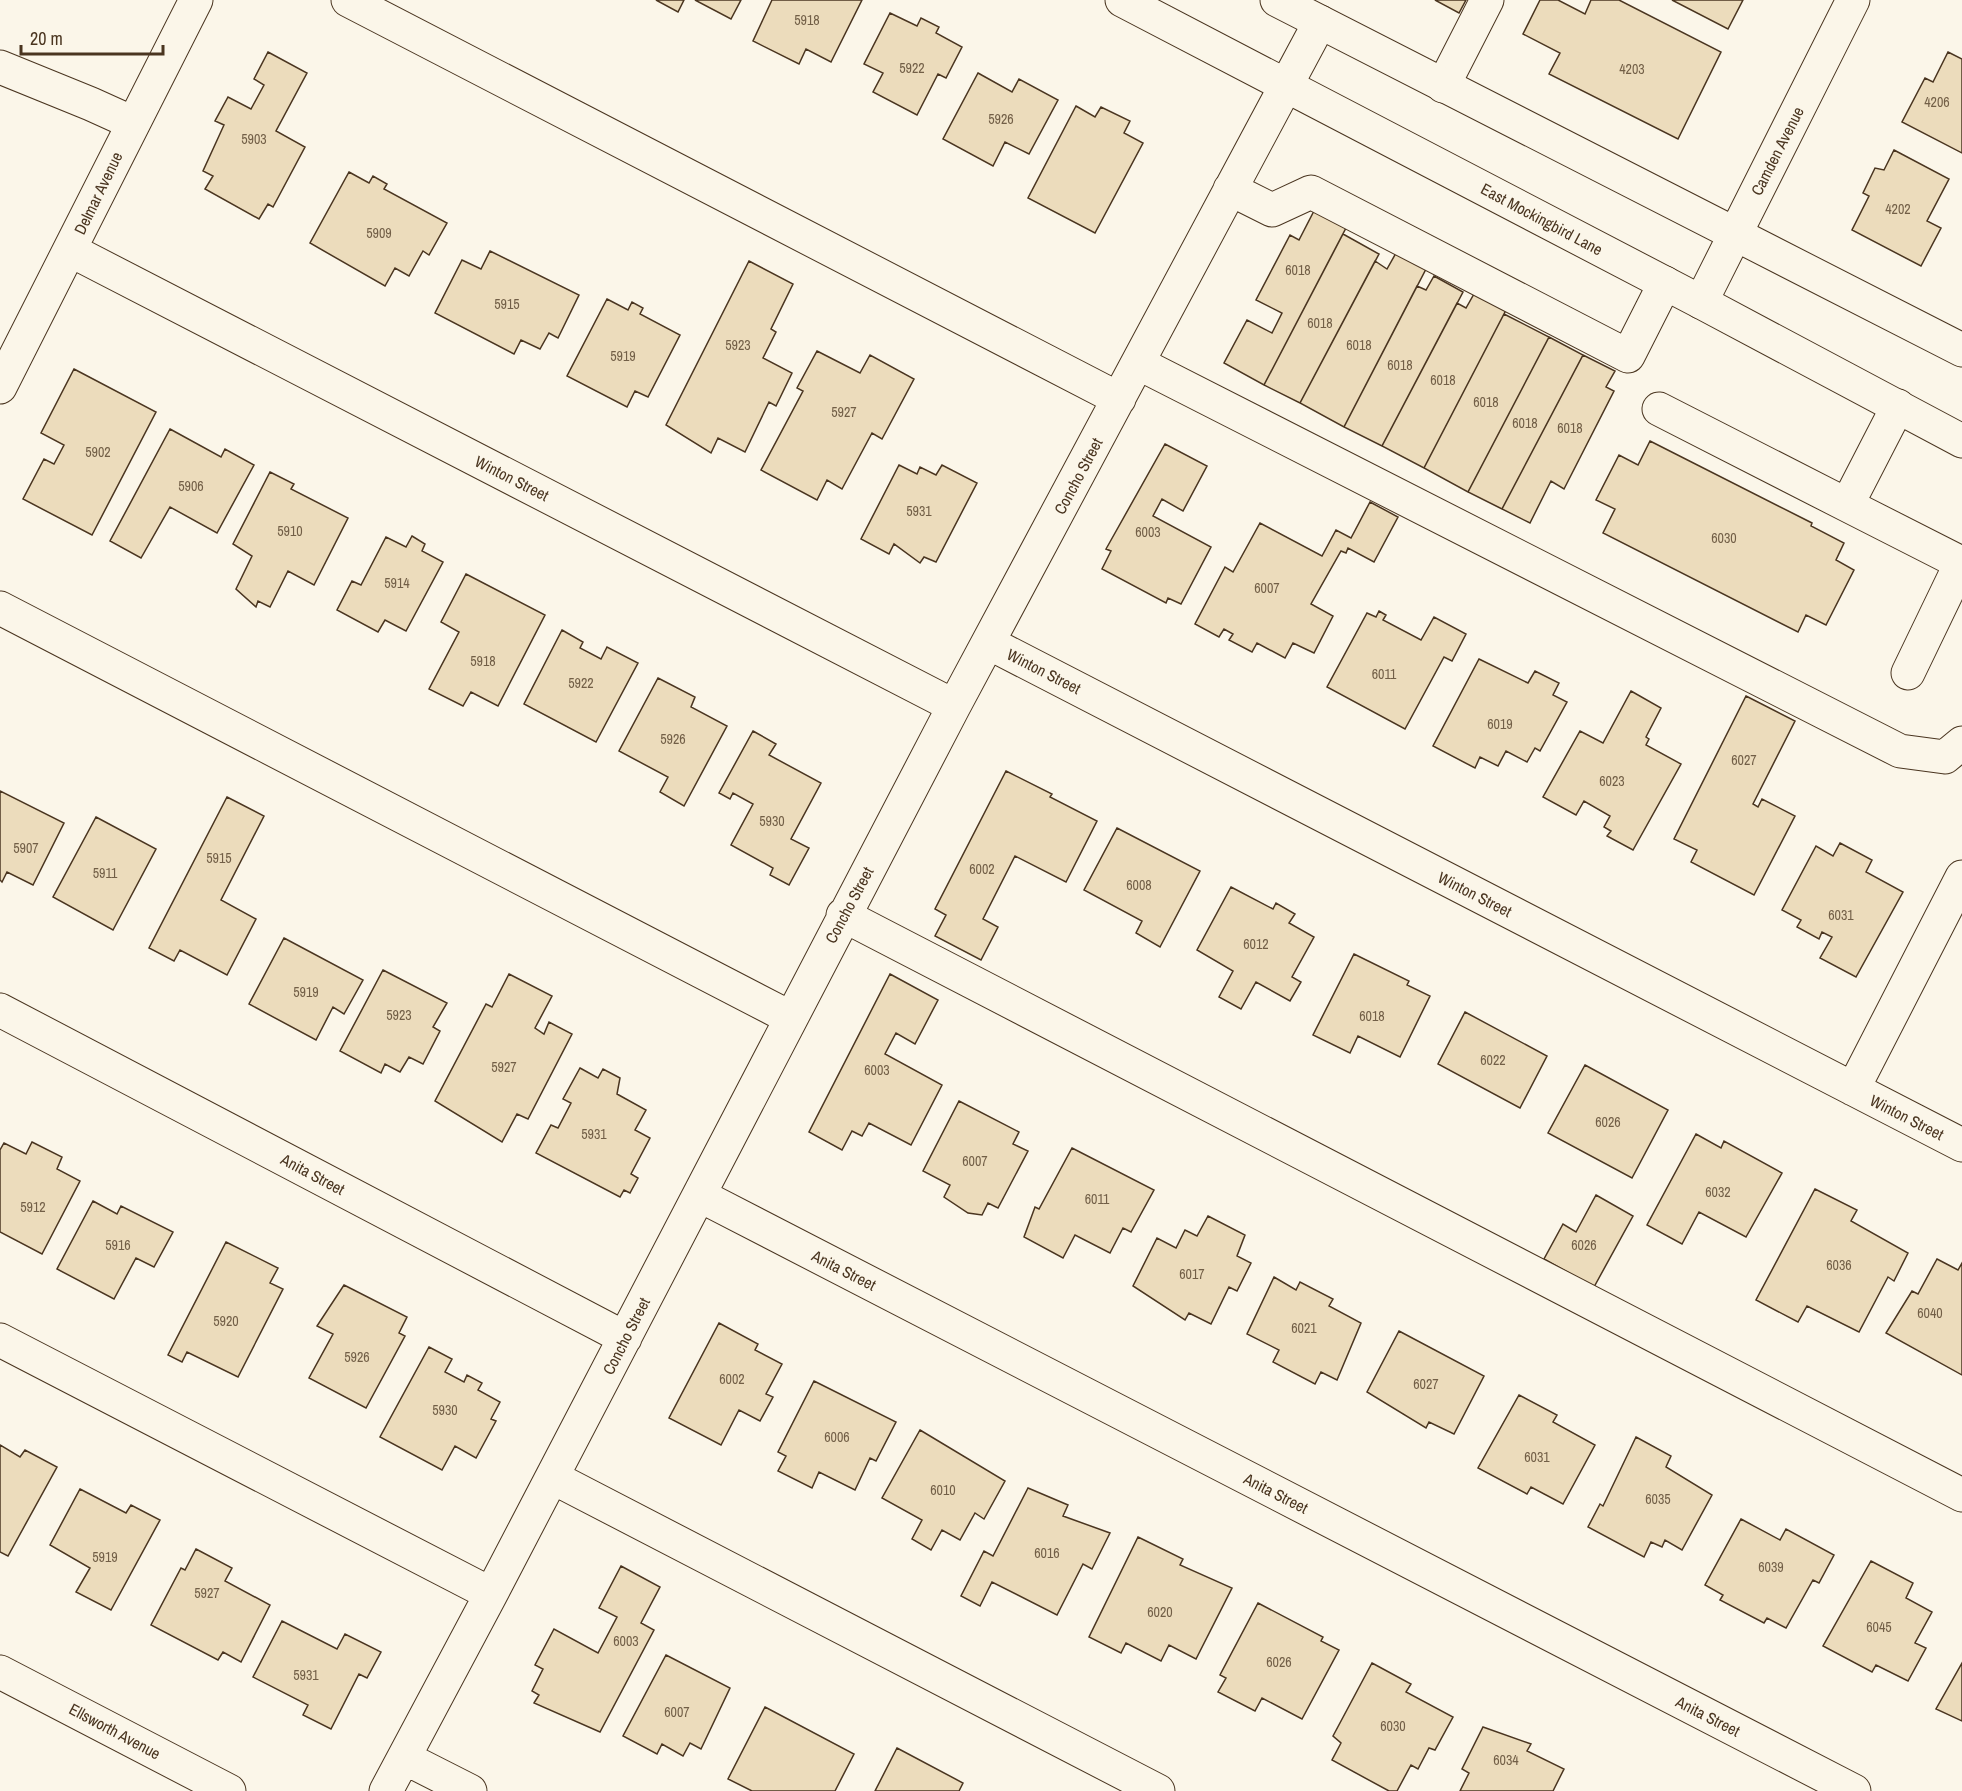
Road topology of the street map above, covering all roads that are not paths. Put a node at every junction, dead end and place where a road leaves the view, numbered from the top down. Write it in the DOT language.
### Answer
graph roads {
  1 [pos="195,0"];
  2 [pos="348,0"];
  3 [pos="1122,0"];
  4 [pos="1277,0"];
  5 [pos="1487,0"];
  6 [pos="1853,0"];
  7 [pos="1320,22"];
  8 [pos="0,67"];
  9 [pos="1285,85"];
  10 [pos="1443,86"];
  11 [pos="133,123"];
  12 [pos="1230,189"];
  13 [pos="1735,235"];
  14 [pos="70,250"];
  15 [pos="1665,283"];
  16 [pos="1701,302"];
  17 [pos="1962,350"];
  18 [pos="1138,363"];
  19 [pos="0,387"];
  20 [pos="1119,399"];
  21 [pos="1898,406"];
  22 [pos="1659,409"];
  23 [pos="1962,441"];
  24 [pos="1847,505"];
  25 [pos="0,608"];
  26 [pos="989,643"];
  27 [pos="1908,673"];
  28 [pos="954,706"];
  29 [pos="1962,743"];
  30 [pos="1962,878"];
  31 [pos="843,915"];
  32 [pos="0,1010"];
  33 [pos="791,1018"];
  34 [pos="1853,1089"];
  35 [pos="1962,1145"];
  36 [pos="699,1195"];
  37 [pos="625,1338"];
  38 [pos="0,1340"];
  39 [pos="552,1477"];
  40 [pos="1962,1495"];
  41 [pos="491,1594"];
  42 [pos="0,1672"];
  43 [pos="405,1758"];
  44 [pos="229,1791"];
  45 [pos="386,1791"];
  46 [pos="470,1791"];
  47 [pos="1158,1791"];
  48 [pos="1854,1791"];
  1 -- 11 [label="street, Delmar Avenue"];
  2 -- 20 [label="street"];
  3 -- 9 [label="street, East Mockingbird Lane"];
  4 -- 7 [label="street"];
  5 -- 10 [label="street"];
  6 -- 13 [label="street, Camden Avenue"];
  7 -- 9 [label="street, Concho Street"];
  7 -- 10 [label="street"];
  8 -- 11 [label="street"];
  9 -- 12 [label="street, Concho Street"];
  9 -- 15 [label="street, East Mockingbird Lane"];
  10 -- 13 [label="street"];
  11 -- 14 [label="street, Delmar Avenue"];
  12 -- 15 [label="street"];
  12 -- 18 [label="street, Concho Street"];
  13 -- 16 [label="street, Camden Avenue"];
  13 -- 17 [label="street"];
  14 -- 19 [label="street, Delmar Avenue"];
  14 -- 28 [label="street, Winton Street"];
  15 -- 16 [label="street, East Mockingbird Lane"];
  16 -- 21 [label="street, East Mockingbird Lane"];
  18 -- 20 [label="street, Concho Street"];
  18 -- 29 [label="street"];
  20 -- 26 [label="street, Concho Street"];
  21 -- 23 [label="street, East Mockingbird Lane"];
  21 -- 24 [label="street"];
  22 -- 24 [label="street"];
  24 -- 27 [label="street"];
  25 -- 33 [label="street"];
  26 -- 28 [label="street, Concho Street"];
  26 -- 34 [label="street, Winton Street"];
  28 -- 31 [label="street, Concho Street"];
  30 -- 34 [label="street"];
  31 -- 33 [label="street, Concho Street"];
  31 -- 40 [label="street"];
  32 -- 37 [label="street, Anita Street"];
  33 -- 36 [label="street, Concho Street"];
  34 -- 35 [label="street, Winton Street"];
  36 -- 37 [label="street, Concho Street"];
  36 -- 48 [label="street, Anita Street"];
  37 -- 39 [label="street, Concho Street"];
  38 -- 41 [label="street"];
  39 -- 41 [label="street, Concho Street"];
  39 -- 47 [label="street"];
  41 -- 43 [label="street, Concho Street"];
  42 -- 44 [label="street, Ellsworth Avenue"];
  43 -- 45 [label="street, Concho Street"];
  43 -- 46 [label="street"];
}
